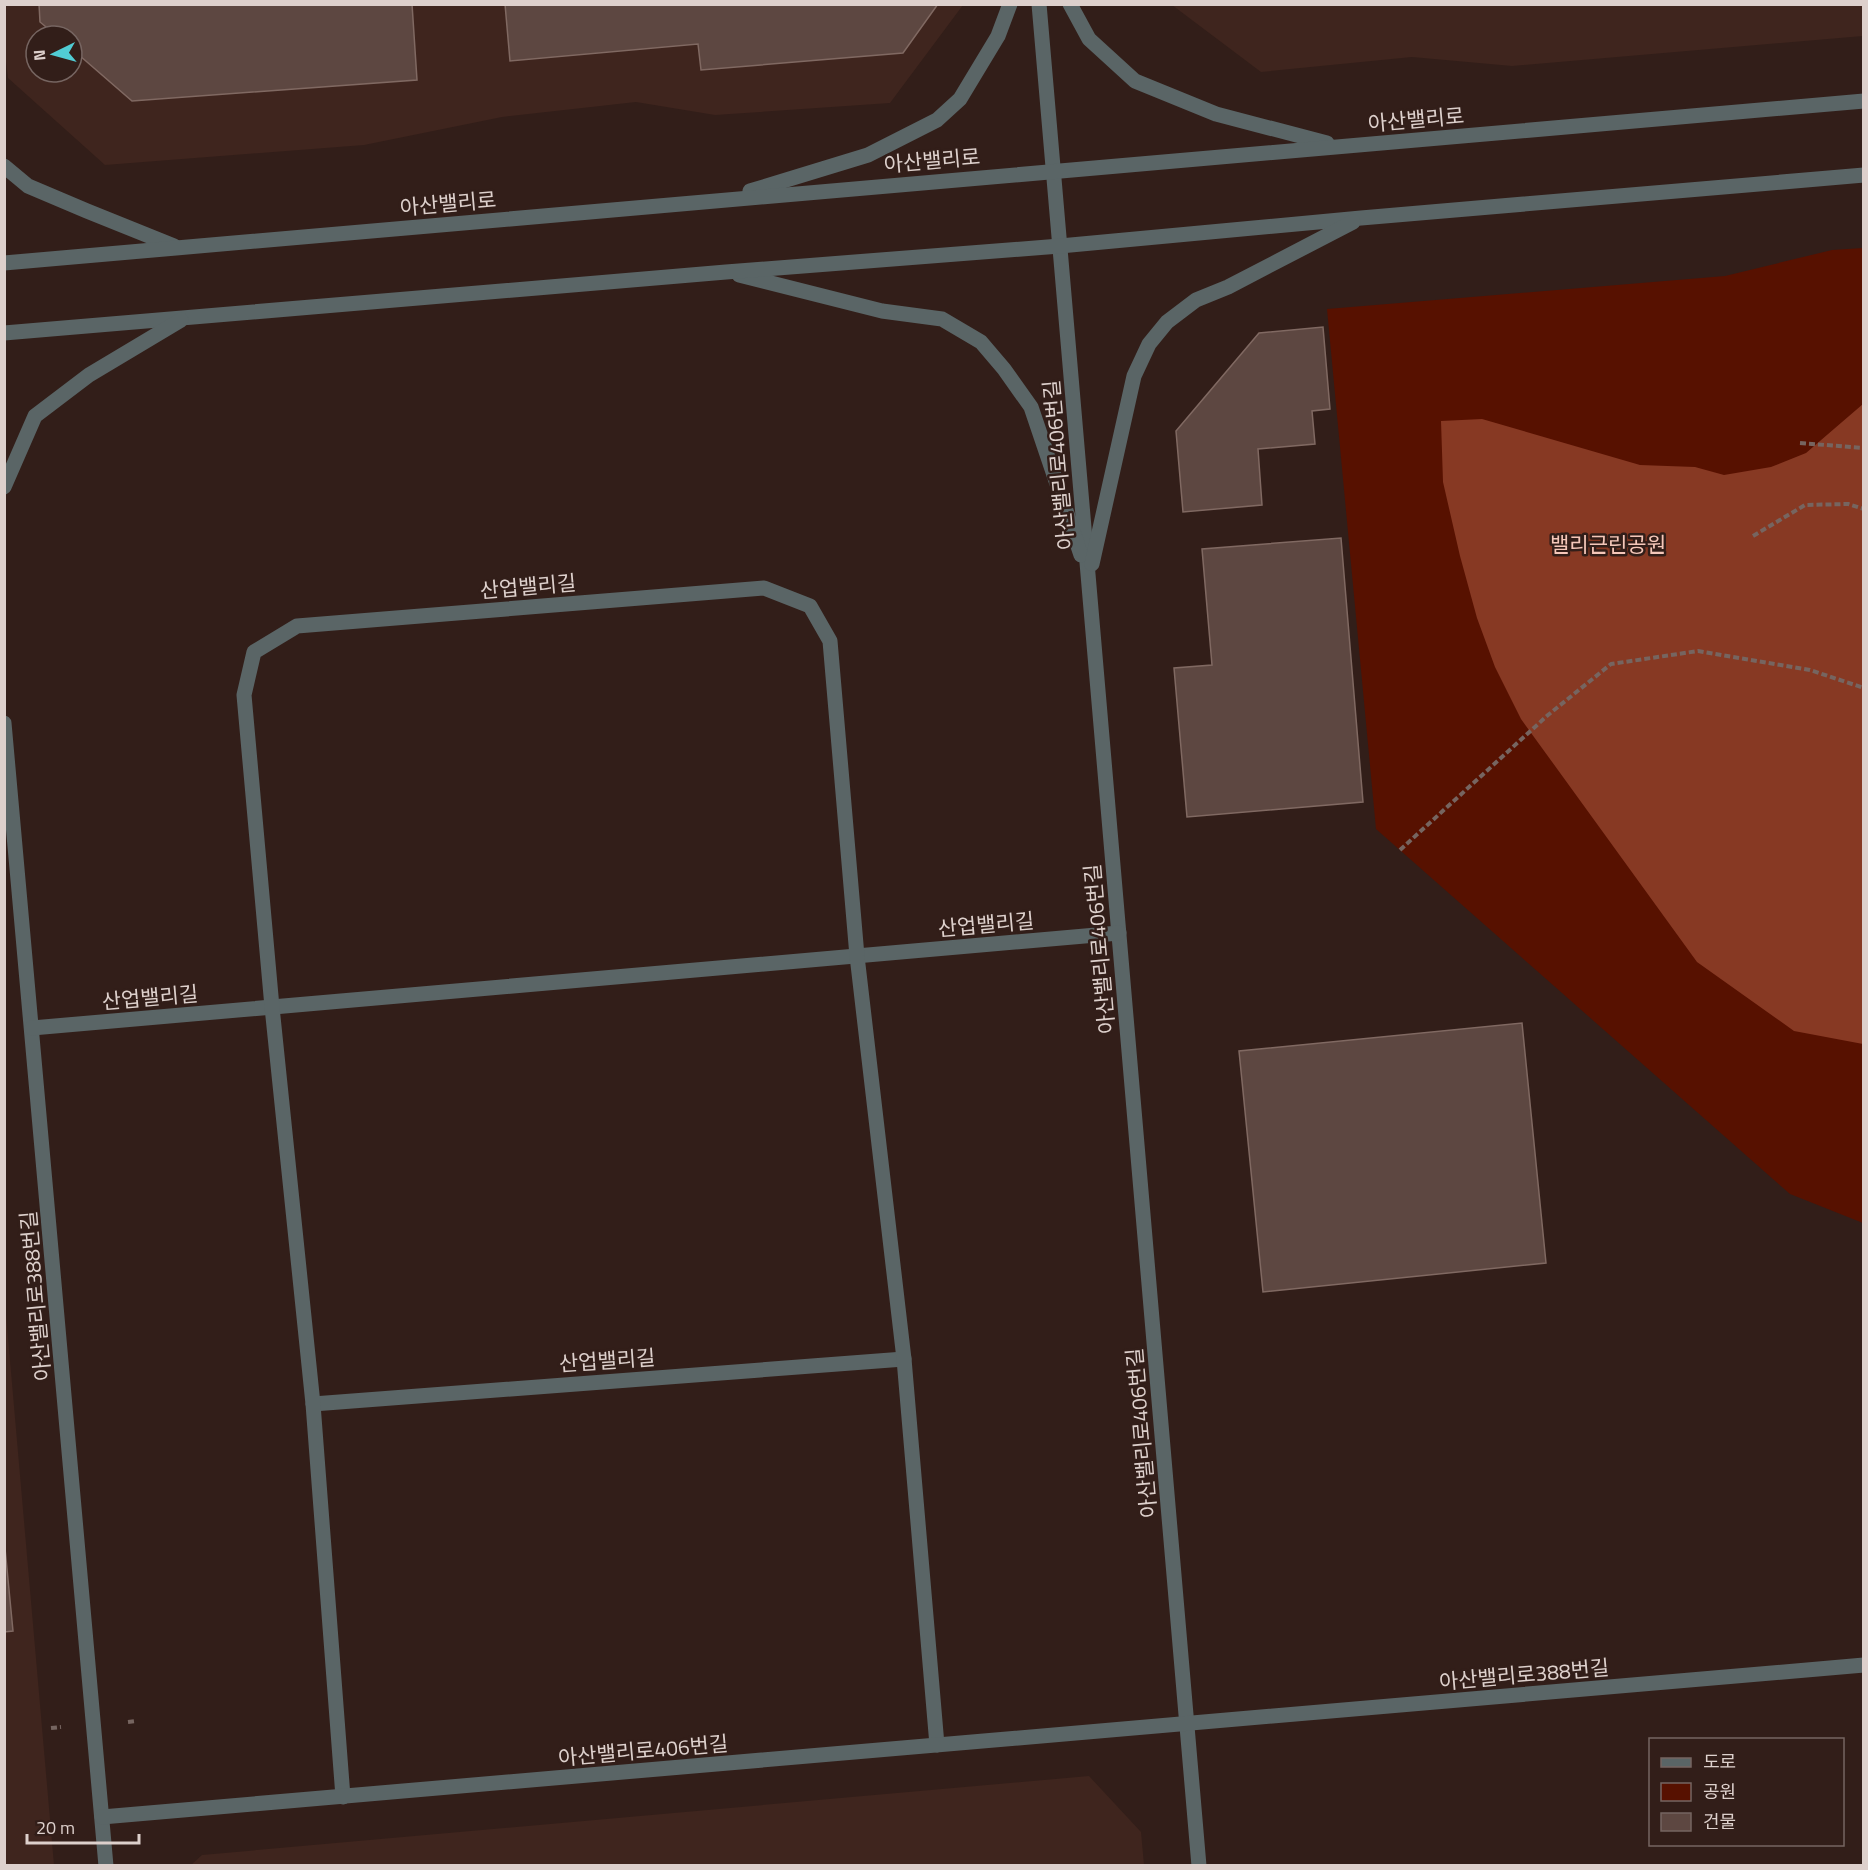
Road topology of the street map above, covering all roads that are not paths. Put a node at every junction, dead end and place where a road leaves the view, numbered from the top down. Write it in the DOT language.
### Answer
graph roads {
  1 [pos="1010,4"];
  2 [pos="1039,4"];
  3 [pos="1070,4"];
  4 [pos="1863,100"];
  5 [pos="1339,146"];
  6 [pos="4,166"];
  7 [pos="1053,170"];
  8 [pos="1863,175"];
  9 [pos="720,201"];
  10 [pos="1361,218"];
  11 [pos="1060,246"];
  12 [pos="178,247"];
  13 [pos="4,263"];
  14 [pos="726,272"];
  15 [pos="185,317"];
  16 [pos="4,333"];
  17 [pos="4,487"];
  18 [pos="1088,578"];
  19 [pos="4,723"];
  20 [pos="1119,933"];
  21 [pos="856,956"];
  22 [pos="272,1007"];
  23 [pos="32,1028"];
  24 [pos="904,1359"];
  25 [pos="313,1404"];
  26 [pos="1863,1665"];
  27 [pos="1187,1724"];
  28 [pos="937,1745"];
  29 [pos="343,1797"];
  30 [pos="102,1818"];
  31 [pos="106,1866"];
  32 [pos="1199,1866"];
  1 -- 9 [label="street"];
  2 -- 7 [label="street, 아산밸리로406번길"];
  3 -- 5 [label="street"];
  4 -- 5 [label="street, 아산밸리로"];
  5 -- 7 [label="street, 아산밸리로"];
  6 -- 12 [label="street"];
  7 -- 9 [label="street, 아산밸리로"];
  7 -- 11 [label="street, 아산밸리로406번길"];
  8 -- 10 [label="street"];
  9 -- 12 [label="street, 아산밸리로"];
  10 -- 11 [label="street"];
  10 -- 18 [label="street"];
  11 -- 14 [label="street"];
  11 -- 18 [label="street, 아산밸리로406번길"];
  12 -- 13 [label="street, 아산밸리로"];
  14 -- 15 [label="street"];
  14 -- 18 [label="street"];
  15 -- 16 [label="street"];
  15 -- 17 [label="street"];
  18 -- 20 [label="street, 아산밸리로406번길"];
  19 -- 23 [label="street, 아산밸리로388번길"];
  20 -- 21 [label="street, 산업밸리길"];
  20 -- 27 [label="street, 아산밸리로406번길"];
  21 -- 22 [label="street, 산업밸리길"];
  21 -- 22 [label="street, 산업밸리길"];
  21 -- 24 [label="street, 산업밸리길"];
  22 -- 23 [label="street, 산업밸리길"];
  22 -- 25 [label="street, 산업밸리길"];
  23 -- 30 [label="street, 아산밸리로388번길"];
  24 -- 25 [label="street, 산업밸리길"];
  24 -- 28 [label="street, 산업밸리길"];
  25 -- 29 [label="street, 산업밸리길"];
  26 -- 27 [label="street, 아산밸리로388번길"];
  27 -- 28 [label="street, 아산밸리로406번길"];
  27 -- 32 [label="street, 아산밸리로406번길"];
  28 -- 29 [label="street, 아산밸리로406번길"];
  29 -- 30 [label="street, 아산밸리로406번길"];
  30 -- 31 [label="street, 아산밸리로388번길"];
}
